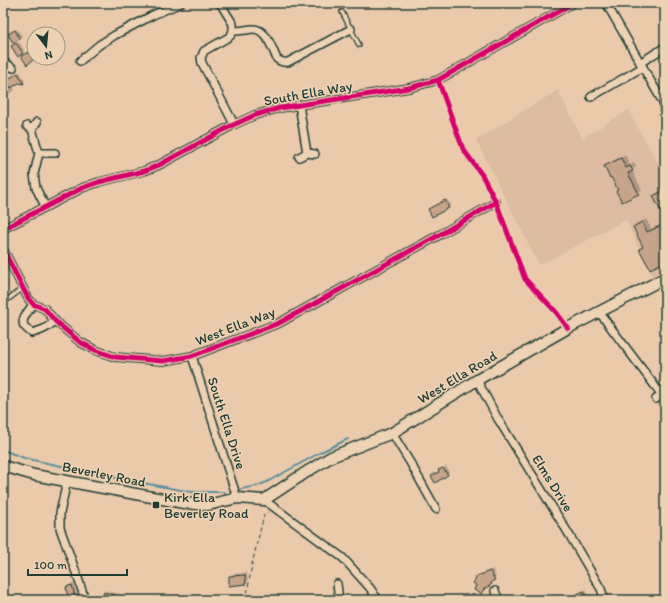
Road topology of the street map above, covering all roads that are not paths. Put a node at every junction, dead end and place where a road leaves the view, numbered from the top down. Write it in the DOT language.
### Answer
graph roads {
  1 [pos="181,3"];
  2 [pos="220,3"];
  3 [pos="573,3"];
  4 [pos="606,3"];
  5 [pos="342,12"];
  6 [pos="351,29"];
  7 [pos="233,31"];
  8 [pos="359,45"];
  9 [pos="665,47"];
  10 [pos="3,56"];
  11 [pos="3,61"];
  12 [pos="80,61"];
  13 [pos="641,65"];
  14 [pos="13,68"];
  15 [pos="591,96"];
  16 [pos="299,105"];
  17 [pos="665,106"];
  18 [pos="37,122"];
  19 [pos="234,124"];
  20 [pos="39,153"];
  21 [pos="55,153"];
  22 [pos="307,153"];
  23 [pos="315,154"];
  24 [pos="299,157"];
  25 [pos="496,202"];
  26 [pos="46,206"];
  27 [pos="3,229"];
  28 [pos="3,248"];
  29 [pos="665,278"];
  30 [pos="23,288"];
  31 [pos="3,303"];
  32 [pos="33,304"];
  33 [pos="599,312"];
  34 [pos="55,321"];
  35 [pos="192,356"];
  36 [pos="477,380"];
  37 [pos="661,395"];
  38 [pos="392,433"];
  39 [pos="3,466"];
  40 [pos="67,481"];
  41 [pos="237,498"];
  42 [pos="264,500"];
  43 [pos="436,509"];
  44 [pos="339,588"];
  45 [pos="495,591"];
  46 [pos="85,600"];
  47 [pos="339,600"];
  48 [pos="378,600"];
  49 [pos="499,600"];
  50 [pos="605,600"];
  1 -- 12 [label="street"];
  2 -- 7 [label="street"];
  3 -- 16 [label="street, South Ella Way"];
  4 -- 13 [label="street"];
  5 -- 6 [label="lane"];
  6 -- 7 [label="street"];
  6 -- 8 [label="lane"];
  7 -- 19 [label="street"];
  9 -- 13 [label="street"];
  10 -- 11 [label="street"];
  11 -- 14 [label="street"];
  13 -- 15 [label="street"];
  13 -- 17 [label="street"];
  16 -- 19 [label="street, South Ella Way"];
  16 -- 22 [label="street"];
  18 -- 20 [label="street"];
  19 -- 26 [label="street, South Ella Way"];
  20 -- 21 [label="street"];
  20 -- 26 [label="street"];
  22 -- 23 [label="street"];
  22 -- 24 [label="street"];
  25 -- 35 [label="street, West Ella Way"];
  26 -- 27 [label="street, South Ella Way"];
  28 -- 30 [label="street, West Ella Way"];
  29 -- 33 [label="street, West Ella Road"];
  30 -- 31 [label="lane"];
  30 -- 32 [label="street, West Ella Way"];
  32 -- 34 [label="street, West Ella Way"];
  32 -- 34 [label="street"];
  33 -- 36 [label="street, West Ella Road"];
  33 -- 37 [label="street"];
  34 -- 35 [label="street, West Ella Way"];
  35 -- 41 [label="street, South Ella Drive"];
  36 -- 38 [label="street, West Ella Road"];
  36 -- 50 [label="street, Elms Drive"];
  38 -- 42 [label="street, West Ella Road"];
  38 -- 43 [label="street"];
  39 -- 40 [label="street, Beverley Road"];
  40 -- 41 [label="street, Beverley Road"];
  40 -- 46 [label="street"];
  41 -- 42 [label="street, Beverley Road"];
  42 -- 48 [label="street"];
  44 -- 47 [label="street"];
  45 -- 49 [label="street"];
}
